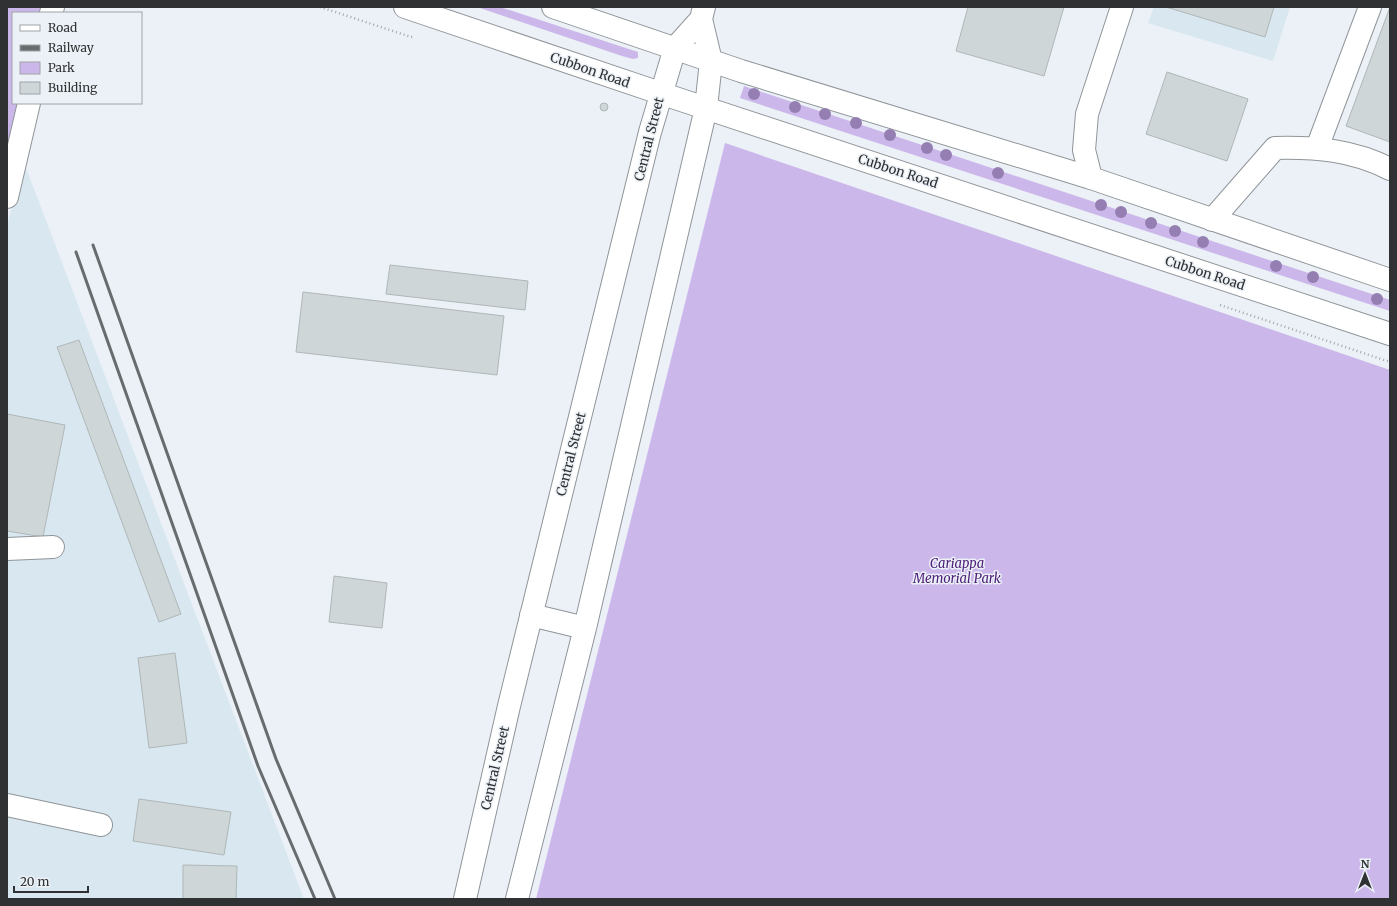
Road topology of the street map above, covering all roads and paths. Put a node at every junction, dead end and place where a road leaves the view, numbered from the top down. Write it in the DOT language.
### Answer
graph roads {
  1 [pos="320,7"];
  2 [pos="405,7"];
  3 [pos="553,7"];
  4 [pos="1122,7"];
  5 [pos="1370,7"];
  6 [pos="703,13"];
  7 [pos="411,37"];
  8 [pos="675,48"];
  9 [pos="711,61"];
  10 [pos="660,93"];
  11 [pos="30,104"];
  12 [pos="706,108"];
  13 [pos="1317,148"];
  14 [pos="1390,169"];
  15 [pos="1091,178"];
  16 [pos="7,197"];
  17 [pos="1212,220"];
  18 [pos="1390,280"];
  19 [pos="1390,334"];
  20 [pos="53,547"];
  21 [pos="7,549"];
  22 [pos="531,615"];
  23 [pos="585,628"];
  24 [pos="7,805"];
  25 [pos="101,825"];
  26 [pos="465,899"];
  27 [pos="517,899"];
  1 -- 7 [label="path"];
  2 -- 10 [label="main road, Cubbon Road"];
  3 -- 8 [label="main road"];
  4 -- 15 [label="main road"];
  5 -- 13 [label="main road"];
  6 -- 8 [label="main road, Central Street"];
  6 -- 9 [label="main road, Central Street"];
  8 -- 9 [label="main road"];
  8 -- 10 [label="main road, Central Street"];
  9 -- 12 [label="main road, Central Street"];
  9 -- 15 [label="main road"];
  10 -- 12 [label="main road, Cubbon Road"];
  10 -- 22 [label="main road, Central Street"];
  11 -- 16 [label="main road"];
  12 -- 19 [label="main road, Cubbon Road"];
  12 -- 23 [label="main road, Central Street"];
  13 -- 14 [label="main road"];
  13 -- 17 [label="main road"];
  15 -- 17 [label="main road"];
  17 -- 18 [label="main road"];
  20 -- 21 [label="main road"];
  22 -- 23 [label="main road"];
  22 -- 26 [label="main road, Central Street"];
  23 -- 27 [label="main road, Central Street"];
  24 -- 25 [label="main road"];
}
